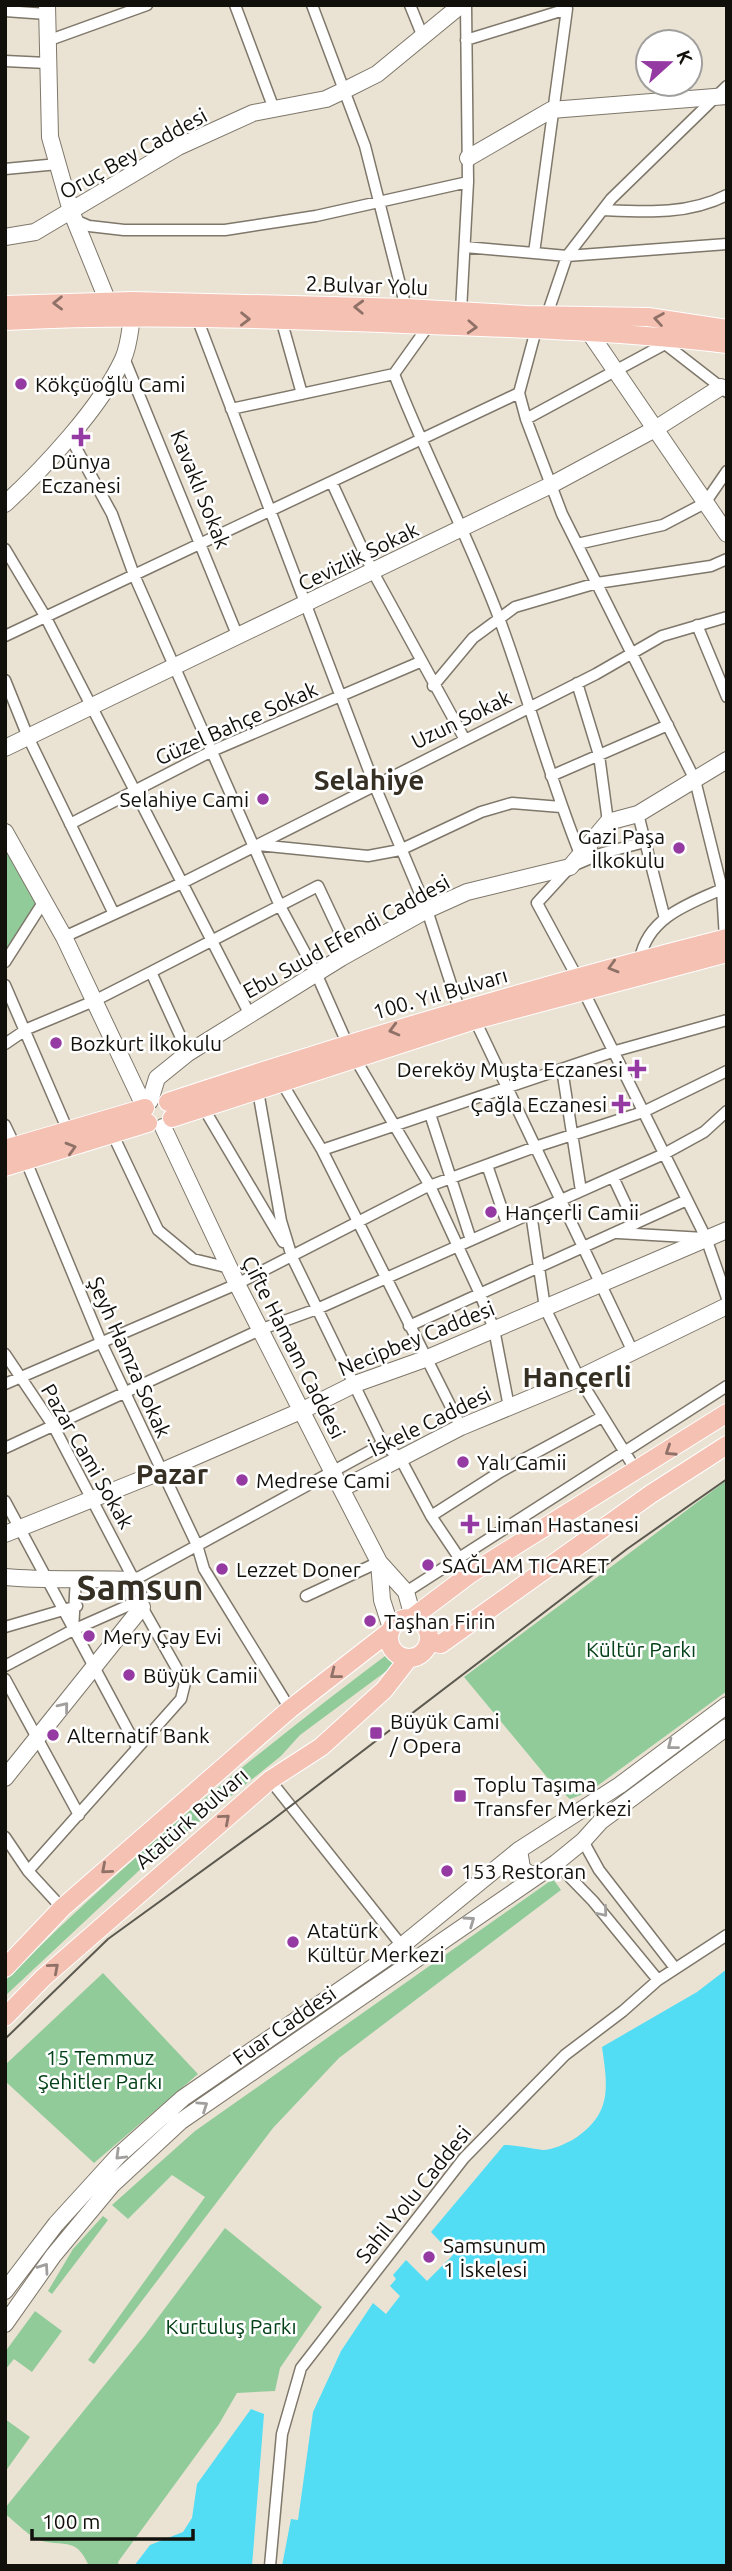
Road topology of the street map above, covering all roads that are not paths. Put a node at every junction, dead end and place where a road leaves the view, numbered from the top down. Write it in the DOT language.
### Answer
graph roads {
  1 [pos="147,5"];
  2 [pos="235,5"];
  3 [pos="312,5"];
  4 [pos="410,5"];
  5 [pos="463,5"];
  6 [pos="568,7"];
  7 [pos="47,10"];
  8 [pos="5,11"];
  9 [pos="423,37"];
  10 [pos="466,40"];
  11 [pos="47,41"];
  12 [pos="5,61"];
  13 [pos="47,64"];
  14 [pos="345,90"];
  15 [pos="724,93"];
  16 [pos="274,109"];
  17 [pos="551,110"];
  18 [pos="468,158"];
  19 [pos="58,164"];
  20 [pos="5,169"];
  21 [pos="468,182"];
  22 [pos="727,195"];
  23 [pos="380,202"];
  24 [pos="603,209"];
  25 [pos="73,216"];
  26 [pos="5,237"];
  27 [pos="727,244"];
  28 [pos="465,247"];
  29 [pos="534,253"];
  30 [pos="567,256"];
  31 [pos="108,302"];
  32 [pos="5,305"];
  33 [pos="406,308"];
  34 [pos="461,311"];
  35 [pos="547,315"];
  36 [pos="132,317"];
  37 [pos="197,318"];
  38 [pos="281,319"];
  39 [pos="5,321"];
  40 [pos="429,325"];
  41 [pos="536,330"];
  42 [pos="727,330"];
  43 [pos="589,332"];
  44 [pos="660,340"];
  45 [pos="727,344"];
  46 [pos="124,358"];
  47 [pos="615,370"];
  48 [pos="394,374"];
  49 [pos="724,390"];
  50 [pos="519,393"];
  51 [pos="302,394"];
  52 [pos="231,409"];
  53 [pos="526,419"];
  54 [pos="655,429"];
  55 [pos="69,435"];
  56 [pos="420,442"];
  57 [pos="727,471"];
  58 [pos="332,484"];
  59 [pos="551,485"];
  60 [pos="705,503"];
  61 [pos="5,504"];
  62 [pos="270,513"];
  63 [pos="462,529"];
  64 [pos="727,534"];
  65 [pos="577,544"];
  66 [pos="201,545"];
  67 [pos="5,549"];
  68 [pos="727,559"];
  69 [pos="373,572"];
  70 [pos="134,575"];
  71 [pos="597,583"];
  72 [pos="305,606"];
  73 [pos="46,616"];
  74 [pos="499,617"];
  75 [pos="727,617"];
  76 [pos="697,625"];
  77 [pos="5,635"];
  78 [pos="238,637"];
  79 [pos="632,654"];
  80 [pos="420,662"];
  81 [pos="175,667"];
  82 [pos="5,680"];
  83 [pos="578,683"];
  84 [pos="433,686"];
  85 [pos="727,696"];
  86 [pos="341,699"];
  87 [pos="529,706"];
  88 [pos="90,707"];
  89 [pos="668,725"];
  90 [pos="28,737"];
  91 [pos="464,738"];
  92 [pos="5,748"];
  93 [pos="212,751"];
  94 [pos="599,755"];
  95 [pos="727,760"];
  96 [pos="551,776"];
  97 [pos="695,780"];
  98 [pos="374,784"];
  99 [pos="135,790"];
  100 [pos="561,807"];
  101 [pos="638,814"];
  102 [pos="608,822"];
  103 [pos="70,824"];
  104 [pos="5,832"];
  105 [pos="645,842"];
  106 [pos="255,845"];
  107 [pos="400,850"];
  108 [pos="575,861"];
  109 [pos="184,882"];
  110 [pos="724,888"];
  111 [pos="44,901"];
  112 [pos="280,906"];
  113 [pos="427,910"];
  114 [pos="114,914"];
  115 [pos="665,919"];
  116 [pos="64,937"];
  117 [pos="212,941"];
  118 [pos="726,948"];
  119 [pos="350,954"];
  120 [pos="640,959"];
  121 [pos="5,962"];
  122 [pos="151,972"];
  123 [pos="316,973"];
  124 [pos="580,984"];
  125 [pos="5,985"];
  126 [pos="94,1001"];
  127 [pos="249,1013"];
  128 [pos="468,1016"];
  129 [pos="727,1020"];
  130 [pos="27,1029"];
  131 [pos="347,1043"];
  132 [pos="5,1044"];
  133 [pos="612,1052"];
  134 [pos="188,1053"];
  135 [pos="356,1060"];
  136 [pos="562,1069"];
  137 [pos="727,1071"];
  138 [pos="282,1083"];
  139 [pos="508,1087"];
  140 [pos="258,1091"];
  141 [pos="203,1107"];
  142 [pos="727,1111"];
  143 [pos="643,1112"];
  144 [pos="158,1113"];
  145 [pos="430,1114"];
  146 [pos="5,1125"];
  147 [pos="396,1125"];
  148 [pos="68,1131"];
  149 [pos="113,1135"];
  150 [pos="573,1135"];
  151 [pos="535,1147"];
  152 [pos="322,1150"];
  153 [pos="15,1152"];
  154 [pos="664,1154"];
  155 [pos="487,1165"];
  156 [pos="5,1167"];
  157 [pos="613,1177"];
  158 [pos="451,1178"];
  159 [pos="429,1186"];
  160 [pos="581,1191"];
  161 [pos="561,1200"];
  162 [pos="687,1200"];
  163 [pos="530,1213"];
  164 [pos="357,1220"];
  165 [pos="507,1224"];
  166 [pos="635,1224"];
  167 [pos="727,1230"];
  168 [pos="616,1232"];
  169 [pos="706,1238"];
  170 [pos="471,1240"];
  171 [pos="457,1246"];
  172 [pos="584,1247"];
  173 [pos="292,1256"];
  174 [pos="230,1268"];
  175 [pos="538,1268"];
  176 [pos="385,1278"];
  177 [pos="602,1283"];
  178 [pos="237,1284"];
  179 [pos="480,1294"];
  180 [pos="727,1298"];
  181 [pos="727,1306"];
  182 [pos="545,1308"];
  183 [pos="317,1309"];
  184 [pos="409,1326"];
  185 [pos="262,1329"];
  186 [pos="494,1329"];
  187 [pos="101,1342"];
  188 [pos="633,1352"];
  189 [pos="5,1354"];
  190 [pos="425,1359"];
  191 [pos="20,1378"];
  192 [pos="579,1378"];
  193 [pos="5,1384"];
  194 [pos="355,1384"];
  195 [pos="727,1385"];
  196 [pos="125,1395"];
  197 [pos="509,1407"];
  198 [pos="303,1410"];
  199 [pos="727,1413"];
  200 [pos="602,1417"];
  201 [pos="54,1427"];
  202 [pos="461,1427"];
  203 [pos="383,1444"];
  204 [pos="727,1445"];
  205 [pos="5,1448"];
  206 [pos="625,1453"];
  207 [pos="400,1458"];
  208 [pos="332,1471"];
  209 [pos="160,1472"];
  210 [pos="636,1472"];
  211 [pos="342,1488"];
  212 [pos="92,1498"];
  213 [pos="5,1501"];
  214 [pos="431,1516"];
  215 [pos="12,1531"];
  216 [pos="197,1545"];
  217 [pos="460,1559"];
  218 [pos="379,1562"];
  219 [pos="470,1574"];
  220 [pos="5,1577"];
  221 [pos="76,1577"];
  222 [pos="134,1580"];
  223 [pos="46,1581"];
  224 [pos="403,1589"];
  225 [pos="306,1597"];
  226 [pos="382,1600"];
  227 [pos="143,1603"];
  228 [pos="76,1606"];
  229 [pos="62,1609"];
  230 [pos="413,1618"];
  231 [pos="5,1626"];
  232 [pos="73,1630"];
  233 [pos="390,1630"];
  234 [pos="429,1642"];
  235 [pos="409,1658"];
  236 [pos="5,1666"];
  237 [pos="94,1670"];
  238 [pos="5,1679"];
  239 [pos="727,1704"];
  240 [pos="290,1709"];
  241 [pos="727,1727"];
  242 [pos="36,1741"];
  243 [pos="137,1747"];
  244 [pos="5,1778"];
  245 [pos="270,1780"];
  246 [pos="79,1815"];
  247 [pos="565,1819"];
  248 [pos="5,1837"];
  249 [pos="583,1841"];
  250 [pos="519,1850"];
  251 [pos="555,1863"];
  252 [pos="28,1871"];
  253 [pos="538,1874"];
  254 [pos="62,1908"];
  255 [pos="727,1935"];
  256 [pos="653,1943"];
  257 [pos="402,1947"];
  258 [pos="637,1954"];
  259 [pos="5,1968"];
  260 [pos="675,1968"];
  261 [pos="658,1980"];
  262 [pos="5,2017"];
  263 [pos="5,2291"];
  264 [pos="5,2324"];
  265 [pos="270,2566"];
  1 -- 11 [label="street"];
  2 -- 16 [label="street"];
  3 -- 14 [label="street"];
  4 -- 9 [label="street"];
  5 -- 9 [label="main road, Oruç Bey Caddesi"];
  5 -- 10 [label="street"];
  6 -- 10 [label="street"];
  6 -- 17 [label="street"];
  7 -- 8 [label="street"];
  7 -- 11 [label="main road"];
  9 -- 14 [label="main road, Oruç Bey Caddesi"];
  10 -- 18 [label="street"];
  11 -- 13 [label="main road"];
  12 -- 13 [label="street"];
  13 -- 19 [label="main road"];
  14 -- 16 [label="main road, Oruç Bey Caddesi"];
  14 -- 23 [label="street"];
  15 -- 17 [label="main road"];
  15 -- 24 [label="street"];
  16 -- 25 [label="main road, Oruç Bey Caddesi"];
  17 -- 18 [label="main road"];
  17 -- 29 [label="street"];
  18 -- 21 [label="street"];
  19 -- 20 [label="street"];
  19 -- 25 [label="main road"];
  21 -- 23 [label="street"];
  21 -- 28 [label="street"];
  22 -- 24 [label="street"];
  23 -- 25 [label="street"];
  23 -- 33 [label="street"];
  24 -- 30 [label="street"];
  25 -- 26 [label="main road, Oruç Bey Caddesi"];
  25 -- 31 [label="main road"];
  27 -- 30 [label="street"];
  28 -- 29 [label="street"];
  28 -- 34 [label="street"];
  29 -- 30 [label="street"];
  30 -- 35 [label="street"];
  31 -- 32 [label="main road, 2.Bulvar Yolu, one-way"];
  33 -- 31 [label="main road, 2.Bulvar Yolu, one-way"];
  33 -- 34 [label="main road, 2.Bulvar Yolu"];
  34 -- 35 [label="main road, 2.Bulvar Yolu"];
  35 -- 41 [label="street"];
  42 -- 35 [label="main road, 2.Bulvar Yolu, one-way"];
  36 -- 37 [label="main road, 2.Bulvar Yolu"];
  36 -- 39 [label="main road, 2.Bulvar Yolu"];
  36 -- 46 [label="main road"];
  37 -- 38 [label="main road, 2.Bulvar Yolu, one-way"];
  37 -- 52 [label="street"];
  38 -- 40 [label="main road, 2.Bulvar Yolu"];
  38 -- 51 [label="street"];
  40 -- 41 [label="main road, 2.Bulvar Yolu, one-way"];
  40 -- 48 [label="street"];
  41 -- 43 [label="main road, 2.Bulvar Yolu"];
  41 -- 50 [label="street"];
  43 -- 44 [label="main road, 2.Bulvar Yolu"];
  43 -- 47 [label="main road"];
  44 -- 45 [label="main road, 2.Bulvar Yolu"];
  44 -- 47 [label="street"];
  44 -- 49 [label="street"];
  46 -- 55 [label="main road"];
  46 -- 66 [label="street, Kavaklı Sokak"];
  47 -- 53 [label="street"];
  47 -- 54 [label="main road"];
  48 -- 51 [label="street"];
  48 -- 56 [label="street"];
  49 -- 54 [label="main road, Cevizlik Sokak"];
  50 -- 53 [label="street"];
  50 -- 56 [label="street"];
  51 -- 52 [label="street"];
  52 -- 62 [label="street"];
  53 -- 59 [label="street"];
  54 -- 59 [label="main road, Cevizlik Sokak"];
  54 -- 60 [label="main road"];
  55 -- 61 [label="main road"];
  55 -- 70 [label="street"];
  56 -- 58 [label="street"];
  56 -- 63 [label="street"];
  57 -- 60 [label="street"];
  58 -- 62 [label="street"];
  58 -- 69 [label="street"];
  59 -- 63 [label="main road, Cevizlik Sokak"];
  59 -- 65 [label="street"];
  60 -- 64 [label="main road"];
  60 -- 65 [label="street"];
  62 -- 66 [label="street"];
  62 -- 72 [label="street"];
  63 -- 69 [label="main road, Cevizlik Sokak"];
  63 -- 74 [label="street"];
  65 -- 71 [label="street"];
  66 -- 70 [label="street"];
  66 -- 78 [label="street, Kavaklı Sokak"];
  67 -- 73 [label="street"];
  68 -- 71 [label="street"];
  69 -- 72 [label="main road, Cevizlik Sokak"];
  69 -- 80 [label="street"];
  70 -- 73 [label="street"];
  70 -- 81 [label="street"];
  71 -- 74 [label="street"];
  71 -- 79 [label="street"];
  72 -- 78 [label="main road, Cevizlik Sokak"];
  72 -- 86 [label="street"];
  73 -- 77 [label="street"];
  73 -- 88 [label="street"];
  74 -- 84 [label="street"];
  74 -- 87 [label="street"];
  75 -- 76 [label="street, Uzun Sokak"];
  76 -- 79 [label="street, Uzun Sokak"];
  76 -- 85 [label="street"];
  78 -- 81 [label="main road, Cevizlik Sokak"];
  79 -- 83 [label="street, Uzun Sokak"];
  79 -- 89 [label="street"];
  80 -- 84 [label="street"];
  80 -- 86 [label="street, Güzel Bahçe Sokak"];
  81 -- 88 [label="main road, Cevizlik Sokak"];
  81 -- 93 [label="street"];
  82 -- 90 [label="street"];
  83 -- 87 [label="street, Uzun Sokak"];
  83 -- 94 [label="street"];
  84 -- 91 [label="street"];
  86 -- 93 [label="street, Güzel Bahçe Sokak"];
  86 -- 98 [label="street"];
  87 -- 91 [label="street, Uzun Sokak"];
  87 -- 96 [label="street"];
  88 -- 90 [label="main road, Cevizlik Sokak"];
  88 -- 99 [label="street"];
  89 -- 94 [label="street"];
  89 -- 97 [label="street"];
  90 -- 92 [label="main road, Cevizlik Sokak"];
  90 -- 103 [label="street"];
  91 -- 98 [label="street, Uzun Sokak"];
  93 -- 99 [label="street, Güzel Bahçe Sokak"];
  93 -- 106 [label="street"];
  94 -- 96 [label="street"];
  94 -- 102 [label="street"];
  95 -- 97 [label="main road"];
  96 -- 100 [label="street"];
  97 -- 101 [label="main road"];
  97 -- 110 [label="street"];
  98 -- 106 [label="street, Uzun Sokak"];
  98 -- 107 [label="street"];
  99 -- 103 [label="street, Güzel Bahçe Sokak"];
  99 -- 109 [label="street"];
  100 -- 107 [label="street"];
  100 -- 108 [label="street"];
  101 -- 102 [label="main road"];
  101 -- 105 [label="street"];
  102 -- 108 [label="main road"];
  103 -- 114 [label="street"];
  104 -- 111 [label="main road, Çifte Hamam Caddesi"];
  105 -- 108 [label="street"];
  105 -- 115 [label="street"];
  106 -- 107 [label="street"];
  106 -- 109 [label="street, Uzun Sokak"];
  106 -- 112 [label="street"];
  107 -- 113 [label="street"];
  108 -- 113 [label="main road, Ebu Suud Efendi Caddesi"];
  108 -- 124 [label="street"];
  109 -- 114 [label="street, Uzun Sokak"];
  109 -- 117 [label="street"];
  110 -- 115 [label="street"];
  110 -- 118 [label="street"];
  111 -- 116 [label="main road, Çifte Hamam Caddesi"];
  111 -- 121 [label="street"];
  112 -- 117 [label="street"];
  112 -- 119 [label="street"];
  112 -- 123 [label="street"];
  113 -- 119 [label="main road, Ebu Suud Efendi Caddesi"];
  113 -- 128 [label="street"];
  114 -- 116 [label="street, Uzun Sokak"];
  115 -- 120 [label="street"];
  116 -- 126 [label="main road, Çifte Hamam Caddesi"];
  117 -- 122 [label="street"];
  117 -- 127 [label="street"];
  118 -- 120 [label="main road, 100. Yıl Bulvarı"];
  118 -- 124 [label="main road, 100. Yıl Bulvarı"];
  119 -- 123 [label="main road, Ebu Suud Efendi Caddesi"];
  120 -- 124 [label="main road, 100. Yıl Bulvarı, one-way"];
  122 -- 126 [label="street"];
  122 -- 134 [label="street"];
  123 -- 127 [label="main road, Ebu Suud Efendi Caddesi"];
  123 -- 131 [label="street"];
  124 -- 128 [label="main road, 100. Yıl Bulvarı"];
  124 -- 133 [label="street"];
  125 -- 130 [label="street"];
  126 -- 130 [label="street"];
  126 -- 144 [label="main road, Çifte Hamam Caddesi"];
  127 -- 134 [label="main road, Ebu Suud Efendi Caddesi"];
  128 -- 131 [label="main road, 100. Yıl Bulvarı, one-way"];
  128 -- 135 [label="main road, 100. Yıl Bulvarı"];
  128 -- 139 [label="street"];
  129 -- 133 [label="street"];
  130 -- 132 [label="street"];
  130 -- 148 [label="street"];
  131 -- 144 [label="main road, 100. Yıl Bulvarı"];
  133 -- 136 [label="street"];
  133 -- 143 [label="street"];
  134 -- 144 [label="main road, Ebu Suud Efendi Caddesi"];
  135 -- 138 [label="main road, 100. Yıl Bulvarı"];
  135 -- 147 [label="street"];
  136 -- 139 [label="street"];
  136 -- 150 [label="street"];
  137 -- 143 [label="street"];
  138 -- 140 [label="main road, 100. Yıl Bulvarı"];
  138 -- 152 [label="street"];
  139 -- 145 [label="street"];
  139 -- 151 [label="street"];
  140 -- 141 [label="main road, 100. Yıl Bulvarı"];
  140 -- 173 [label="street"];
  141 -- 144 [label="main road, 100. Yıl Bulvarı"];
  141 -- 173 [label="street"];
  142 -- 154 [label="street"];
  143 -- 150 [label="street"];
  143 -- 154 [label="street"];
  144 -- 148 [label="main road, 100. Yıl Bulvarı"];
  144 -- 149 [label="main road, 100. Yıl Bulvarı"];
  144 -- 174 [label="main road, Çifte Hamam Caddesi"];
  145 -- 147 [label="street"];
  145 -- 158 [label="street"];
  146 -- 153 [label="street, Şeyh Hamza Sokak"];
  147 -- 152 [label="street"];
  147 -- 159 [label="street"];
  148 -- 153 [label="main road, 100. Yıl Bulvarı"];
  153 -- 149 [label="main road, 100. Yıl Bulvarı, one-way"];
  149 -- 174 [label="street"];
  150 -- 151 [label="street"];
  150 -- 160 [label="street"];
  151 -- 155 [label="street"];
  151 -- 161 [label="street"];
  152 -- 164 [label="street"];
  153 -- 156 [label="main road, 100. Yıl Bulvarı"];
  153 -- 187 [label="street, Şeyh Hamza Sokak"];
  154 -- 157 [label="street"];
  154 -- 162 [label="street"];
  155 -- 158 [label="street"];
  155 -- 165 [label="street"];
  157 -- 160 [label="street"];
  157 -- 166 [label="street"];
  158 -- 159 [label="street"];
  158 -- 170 [label="street"];
  159 -- 164 [label="street"];
  159 -- 171 [label="street"];
  160 -- 161 [label="street"];
  161 -- 163 [label="street"];
  161 -- 172 [label="street"];
  162 -- 166 [label="street"];
  162 -- 169 [label="street"];
  163 -- 165 [label="street"];
  163 -- 175 [label="street"];
  164 -- 173 [label="street"];
  164 -- 176 [label="street"];
  165 -- 170 [label="street"];
  166 -- 168 [label="street"];
  167 -- 169 [label="main road, Necipbey Caddesi"];
  168 -- 169 [label="street"];
  168 -- 172 [label="street"];
  169 -- 177 [label="main road, Necipbey Caddesi"];
  169 -- 180 [label="street"];
  170 -- 171 [label="street"];
  171 -- 176 [label="street"];
  171 -- 179 [label="street"];
  172 -- 175 [label="street"];
  172 -- 177 [label="street"];
  173 -- 178 [label="street"];
  173 -- 183 [label="street"];
  174 -- 178 [label="main road, Çifte Hamam Caddesi"];
  175 -- 179 [label="street"];
  175 -- 182 [label="street"];
  176 -- 183 [label="street"];
  176 -- 184 [label="street"];
  177 -- 182 [label="main road, Necipbey Caddesi"];
  177 -- 188 [label="street"];
  178 -- 185 [label="main road, Çifte Hamam Caddesi"];
  178 -- 187 [label="street"];
  179 -- 184 [label="street"];
  179 -- 186 [label="street"];
  181 -- 188 [label="main road, İskele Caddesi"];
  182 -- 186 [label="main road, Necipbey Caddesi"];
  182 -- 192 [label="street"];
  183 -- 185 [label="street"];
  183 -- 194 [label="street"];
  184 -- 190 [label="street"];
  185 -- 196 [label="street"];
  185 -- 198 [label="main road, Çifte Hamam Caddesi"];
  186 -- 190 [label="main road, Necipbey Caddesi"];
  186 -- 197 [label="street"];
  187 -- 191 [label="street"];
  187 -- 196 [label="street, Şeyh Hamza Sokak"];
  188 -- 192 [label="main road, İskele Caddesi"];
  189 -- 191 [label="street, Pazar Cami Sokak"];
  190 -- 194 [label="main road, Necipbey Caddesi"];
  190 -- 202 [label="street"];
  191 -- 193 [label="street"];
  191 -- 201 [label="street, Pazar Cami Sokak"];
  192 -- 197 [label="main road, İskele Caddesi"];
  192 -- 200 [label="street"];
  194 -- 198 [label="main road, Necipbey Caddesi"];
  194 -- 203 [label="street"];
  195 -- 206 [label="street"];
  196 -- 201 [label="street"];
  196 -- 209 [label="street, Şeyh Hamza Sokak"];
  197 -- 202 [label="main road, İskele Caddesi"];
  198 -- 208 [label="main road, Çifte Hamam Caddesi"];
  198 -- 209 [label="main road, Necipbey Caddesi"];
  199 -- 210 [label="main road, one-way"];
  200 -- 206 [label="street"];
  200 -- 214 [label="street"];
  201 -- 205 [label="street"];
  201 -- 212 [label="street, Pazar Cami Sokak"];
  202 -- 207 [label="main road, İskele Caddesi"];
  203 -- 207 [label="street"];
  203 -- 208 [label="street"];
  204 -- 234 [label="main road"];
  206 -- 210 [label="street"];
  206 -- 217 [label="street"];
  207 -- 211 [label="main road, İskele Caddesi"];
  207 -- 214 [label="street"];
  208 -- 211 [label="main road, Çifte Hamam Caddesi"];
  208 -- 216 [label="street"];
  209 -- 212 [label="main road, Necipbey Caddesi"];
  209 -- 216 [label="street, Şeyh Hamza Sokak"];
  210 -- 219 [label="main road"];
  211 -- 218 [label="main road, Çifte Hamam Caddesi"];
  212 -- 215 [label="main road, Necipbey Caddesi"];
  212 -- 222 [label="street, Pazar Cami Sokak"];
  213 -- 215 [label="street"];
  214 -- 217 [label="street"];
  215 -- 223 [label="street"];
  216 -- 222 [label="street"];
  216 -- 240 [label="street, Şeyh Hamza Sokak"];
  217 -- 219 [label="street"];
  217 -- 224 [label="street"];
  218 -- 224 [label="main road, Çifte Hamam Caddesi"];
  218 -- 225 [label="street"];
  218 -- 226 [label="main road"];
  219 -- 230 [label="main road"];
  220 -- 223 [label="main road"];
  221 -- 222 [label="main road"];
  221 -- 223 [label="main road"];
  221 -- 228 [label="street"];
  222 -- 227 [label="street, Pazar Cami Sokak"];
  223 -- 229 [label="street"];
  224 -- 226 [label="main road"];
  224 -- 230 [label="main road, Çifte Hamam Caddesi"];
  226 -- 233 [label="main road"];
  227 -- 232 [label="street"];
  227 -- 237 [label="main road"];
  227 -- 243 [label="street, Pazar Cami Sokak"];
  228 -- 229 [label="street"];
  228 -- 232 [label="street"];
  229 -- 231 [label="street"];
  229 -- 232 [label="street"];
  230 -- 233 [label="main road"];
  230 -- 234 [label="main road"];
  232 -- 236 [label="street"];
  232 -- 237 [label="street"];
  233 -- 235 [label="main road"];
  233 -- 240 [label="main road, Atatürk Bulvarı, one-way"];
  234 -- 235 [label="main road"];
  235 -- 245 [label="main road, Atatürk Bulvarı"];
  242 -- 237 [label="main road, one-way"];
  237 -- 243 [label="street"];
  238 -- 242 [label="street"];
  239 -- 247 [label="main road, Fuar Caddesi, one-way"];
  240 -- 254 [label="main road, Atatürk Bulvarı, one-way"];
  241 -- 249 [label="main road, Fuar Caddesi"];
  242 -- 244 [label="main road"];
  242 -- 246 [label="street"];
  243 -- 246 [label="street, Pazar Cami Sokak"];
  245 -- 257 [label="street"];
  262 -- 245 [label="main road, Atatürk Bulvarı, one-way"];
  246 -- 252 [label="street, Pazar Cami Sokak"];
  247 -- 249 [label="main road"];
  247 -- 250 [label="main road, Fuar Caddesi"];
  248 -- 252 [label="street"];
  249 -- 251 [label="main road, Fuar Caddesi"];
  249 -- 256 [label="street"];
  250 -- 253 [label="main road"];
  250 -- 257 [label="main road, Fuar Caddesi"];
  251 -- 253 [label="main road, Fuar Caddesi"];
  251 -- 258 [label="street, one-way"];
  252 -- 254 [label="street"];
  264 -- 253 [label="main road, Fuar Caddesi, one-way"];
  254 -- 259 [label="main road, Atatürk Bulvarı"];
  255 -- 260 [label="street, Sahil Yolu Caddesi"];
  256 -- 258 [label="street"];
  256 -- 260 [label="street"];
  257 -- 263 [label="main road, Fuar Caddesi, one-way"];
  258 -- 261 [label="street"];
  260 -- 261 [label="street, Sahil Yolu Caddesi"];
  261 -- 265 [label="street, Sahil Yolu Caddesi"];
}
